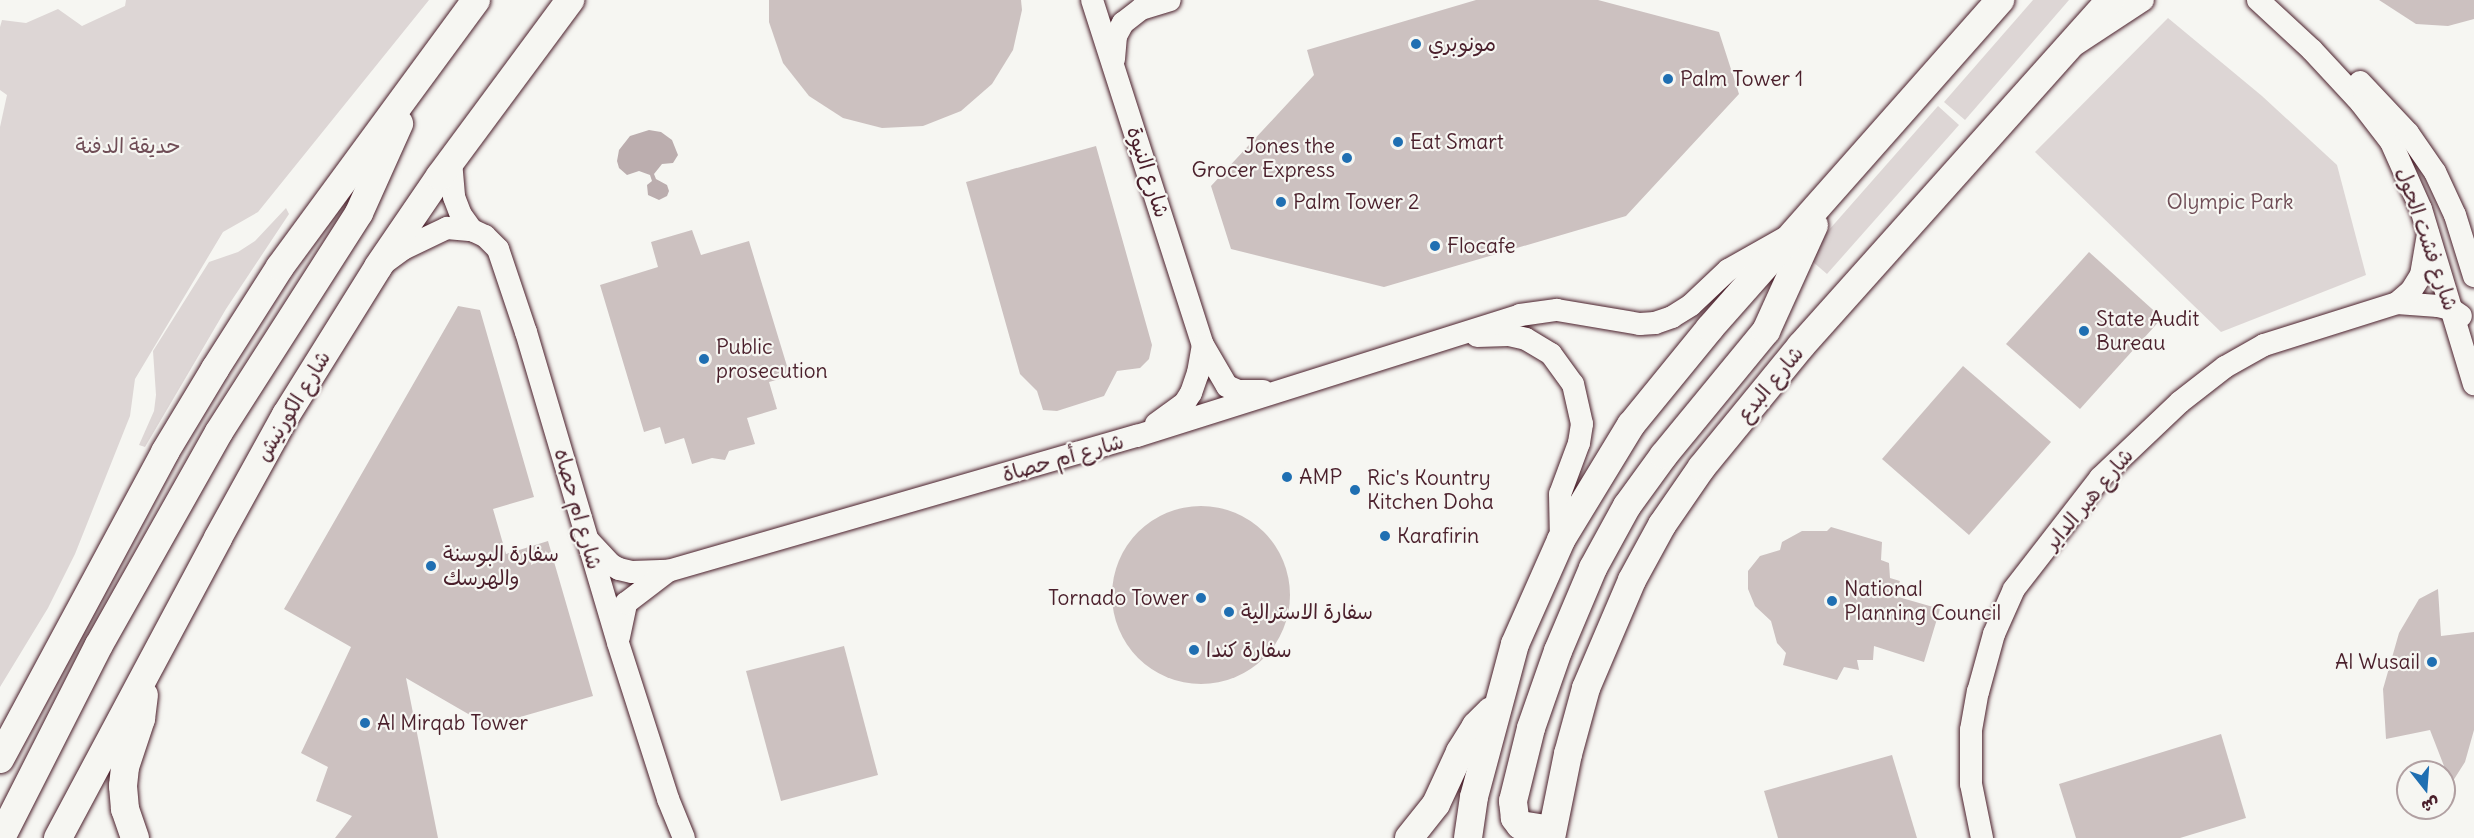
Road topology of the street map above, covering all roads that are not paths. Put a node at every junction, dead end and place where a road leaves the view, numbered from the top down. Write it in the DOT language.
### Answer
graph roads {
  1 [pos="476,0"];
  2 [pos="570,0"];
  3 [pos="1092,0"];
  4 [pos="1170,0"];
  5 [pos="2110,0"];
  6 [pos="2144,0"];
  7 [pos="2258,0"];
  8 [pos="1993,4"];
  9 [pos="2067,49"];
  10 [pos="2312,50"];
  11 [pos="1114,66"];
  12 [pos="412,88"];
  13 [pos="451,161"];
  14 [pos="1828,196"];
  15 [pos="472,230"];
  16 [pos="1795,232"];
  17 [pos="2428,234"];
  18 [pos="378,267"];
  19 [pos="2474,276"];
  20 [pos="2397,303"];
  21 [pos="2451,309"];
  22 [pos="2474,331"];
  23 [pos="1455,336"];
  24 [pos="1203,345"];
  25 [pos="2474,384"];
  26 [pos="1294,388"];
  27 [pos="1137,436"];
  28 [pos="587,539"];
  29 [pos="1561,540"];
  30 [pos="668,571"];
  31 [pos="618,643"];
  32 [pos="146,674"];
  33 [pos="40,683"];
  34 [pos="1497,705"];
  35 [pos="0,718"];
  36 [pos="0,759"];
  37 [pos="668,799"];
  38 [pos="1551,834"];
  39 [pos="0,838"];
  40 [pos="58,838"];
  41 [pos="135,838"];
  42 [pos="668,838"];
  43 [pos="684,838"];
  44 [pos="1409,838"];
  45 [pos="1468,838"];
  46 [pos="1982,838"];
  1 -- 12 [label="main road"];
  2 -- 13 [label="main road, شارع الكورنيش"];
  3 -- 11 [label="street, شارع النيوة"];
  4 -- 11 [label="street"];
  5 -- 9 [label="main road, شارع البدع"];
  6 -- 9 [label="street"];
  7 -- 10 [label="street, شارع فشت الحول"];
  8 -- 14 [label="main road"];
  9 -- 38 [label="main road, شارع البدع"];
  10 -- 17 [label="street, شارع فشت الحول"];
  10 -- 19 [label="street, شارع فشت الحول"];
  11 -- 24 [label="street, شارع النيوة"];
  12 -- 33 [label="main road"];
  12 -- 39 [label="main road"];
  13 -- 15 [label="street, شارع ام حصاه"];
  13 -- 18 [label="main road, شارع الكورنيش"];
  14 -- 16 [label="main road"];
  14 -- 38 [label="main road"];
  15 -- 18 [label="street"];
  15 -- 28 [label="street, شارع ام حصاه"];
  16 -- 23 [label="street, شارع أم حصاة"];
  16 -- 29 [label="main road"];
  17 -- 20 [label="street, شارع هير الداير"];
  17 -- 21 [label="street, شارع فشت الحول"];
  18 -- 32 [label="main road, شارع الكورنيش"];
  20 -- 21 [label="street, شارع هير الداير"];
  20 -- 46 [label="street, شارع هير الداير"];
  21 -- 22 [label="street"];
  21 -- 25 [label="street, شارع فشت الحول"];
  23 -- 26 [label="street, شارع أم حصاة"];
  23 -- 29 [label="street, شارع أم حصاة"];
  24 -- 26 [label="street, شارع النيوة"];
  24 -- 27 [label="street, شارع النيوة"];
  26 -- 27 [label="street, شارع أم حصاة"];
  27 -- 30 [label="street, شارع أم حصاة"];
  28 -- 30 [label="street, شارع أم حصاة"];
  28 -- 31 [label="street, شارع ام حصاه"];
  29 -- 34 [label="main road"];
  30 -- 31 [label="street, شارع أم حصاة"];
  31 -- 37 [label="street, شارع ام حصاه"];
  32 -- 40 [label="main road, شارع الكورنيش"];
  32 -- 41 [label="main road"];
  33 -- 35 [label="main road"];
  33 -- 36 [label="main road"];
  34 -- 44 [label="main road"];
  34 -- 45 [label="main road"];
  37 -- 42 [label="street, شارع ام حصاه"];
  37 -- 43 [label="street, شارع ام حصاه"];
}
